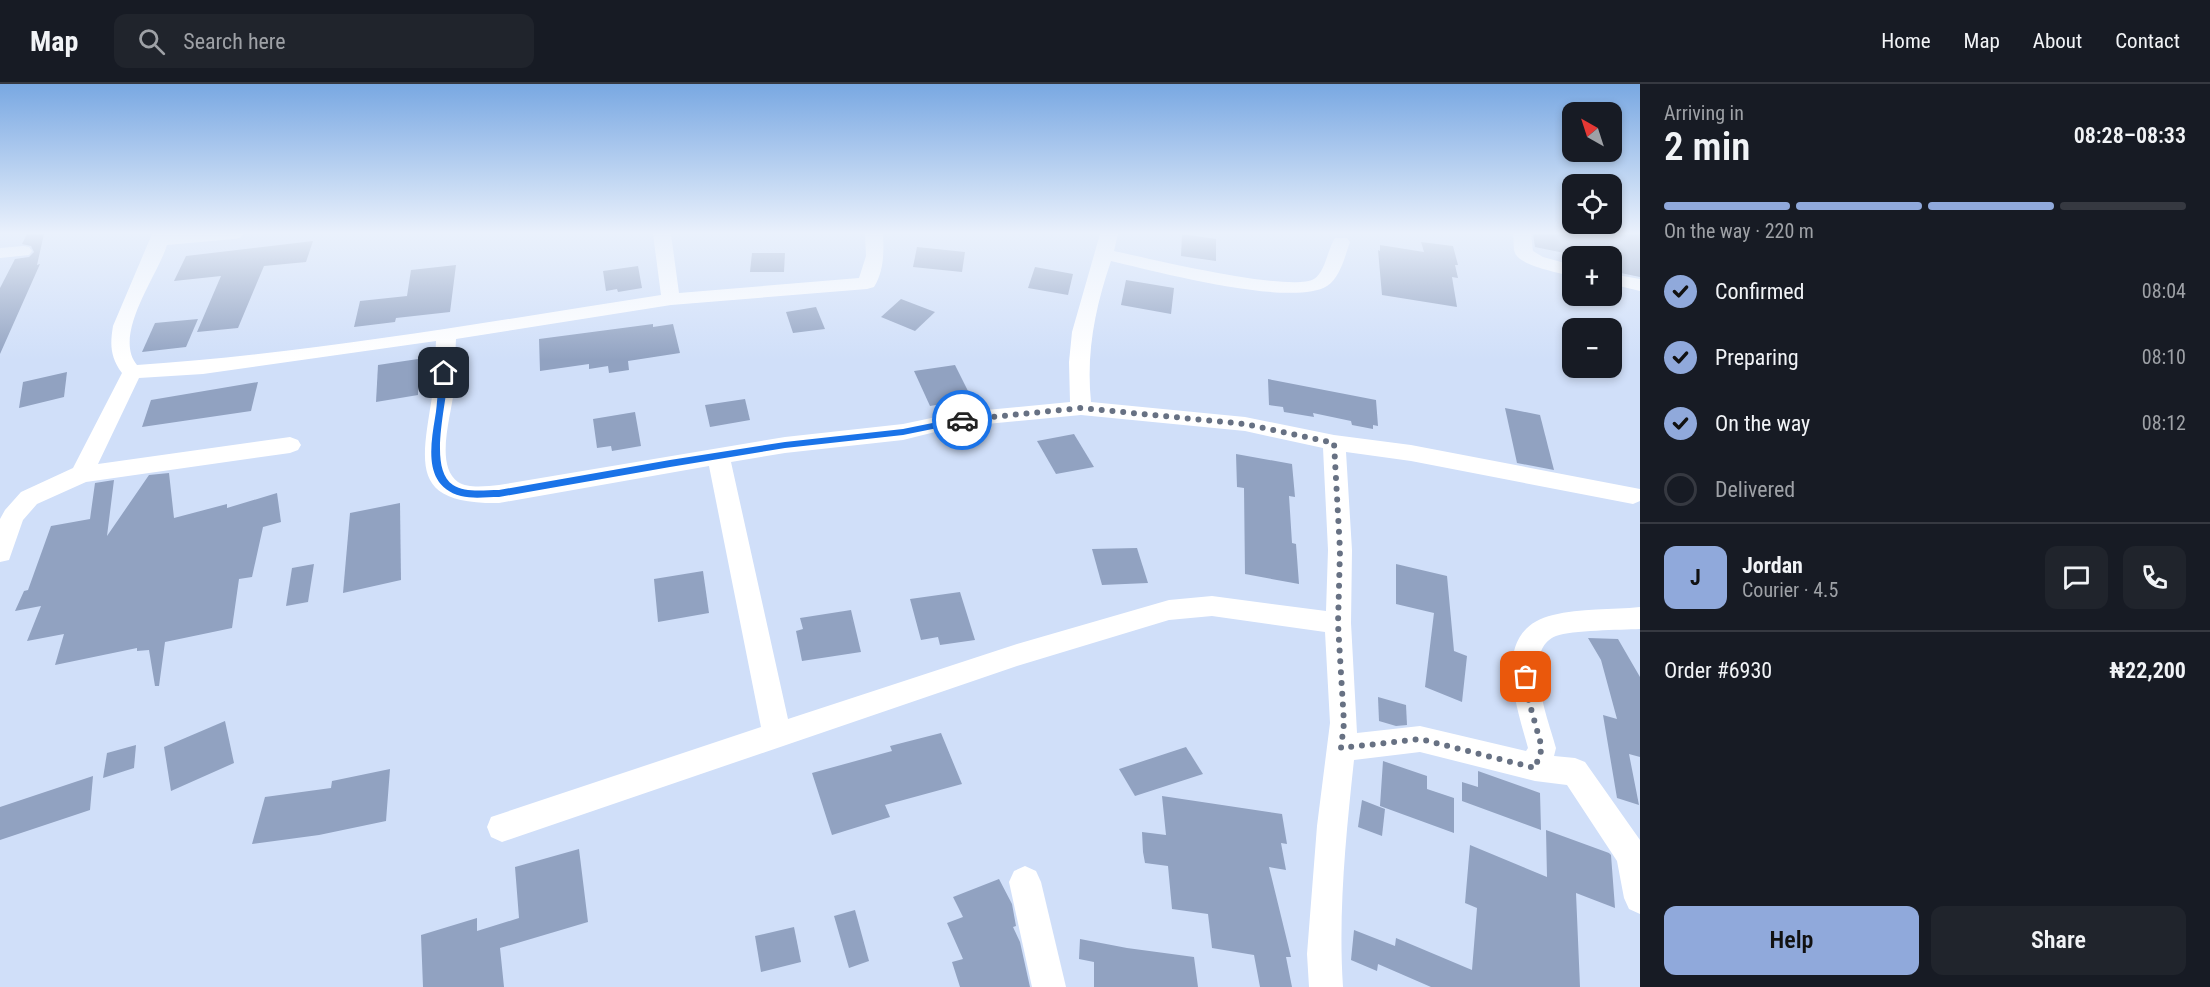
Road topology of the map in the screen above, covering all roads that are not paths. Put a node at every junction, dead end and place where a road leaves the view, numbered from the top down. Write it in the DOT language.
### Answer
graph roads {
  1 [pos="143,276"];
  2 [pos="668,276"];
  3 [pos="869,276"];
  4 [pos="1097,276"];
  5 [pos="1213,276"];
  6 [pos="1325,276"];
  7 [pos="1622,281"];
  8 [pos="1640,285"];
  9 [pos="671,299"];
  10 [pos="446,334"];
  11 [pos="132,372"];
  12 [pos="1081,408"];
  13 [pos="1334,443"];
  14 [pos="290,445"];
  15 [pos="718,456"];
  16 [pos="82,474"];
  17 [pos="1633,495"];
  18 [pos="0,553"];
  19 [pos="1640,618"];
  20 [pos="1338,624"];
  21 [pos="777,735"];
  22 [pos="1341,748"];
  23 [pos="1535,768"];
  24 [pos="502,826"];
  25 [pos="1025,882"];
  26 [pos="1640,898"];
  27 [pos="1049,987"];
  28 [pos="1326,987"];
  1 -- 11 [label="street"];
  2 -- 9 [label="street"];
  3 -- 9 [label="street"];
  4 -- 12 [label="street"];
  5 -- 6 [label="street"];
  7 -- 8 [label="street"];
  9 -- 10 [label="street"];
  10 -- 11 [label="street"];
  10 -- 15 [label="street"];
  11 -- 16 [label="street"];
  12 -- 13 [label="street"];
  12 -- 15 [label="street"];
  13 -- 17 [label="street"];
  13 -- 20 [label="street"];
  14 -- 16 [label="street"];
  15 -- 21 [label="street"];
  16 -- 18 [label="street"];
  19 -- 23 [label="street"];
  20 -- 21 [label="street"];
  20 -- 22 [label="street"];
  21 -- 24 [label="street"];
  22 -- 23 [label="street"];
  22 -- 28 [label="street"];
  23 -- 26 [label="street"];
  25 -- 27 [label="street"];
}
